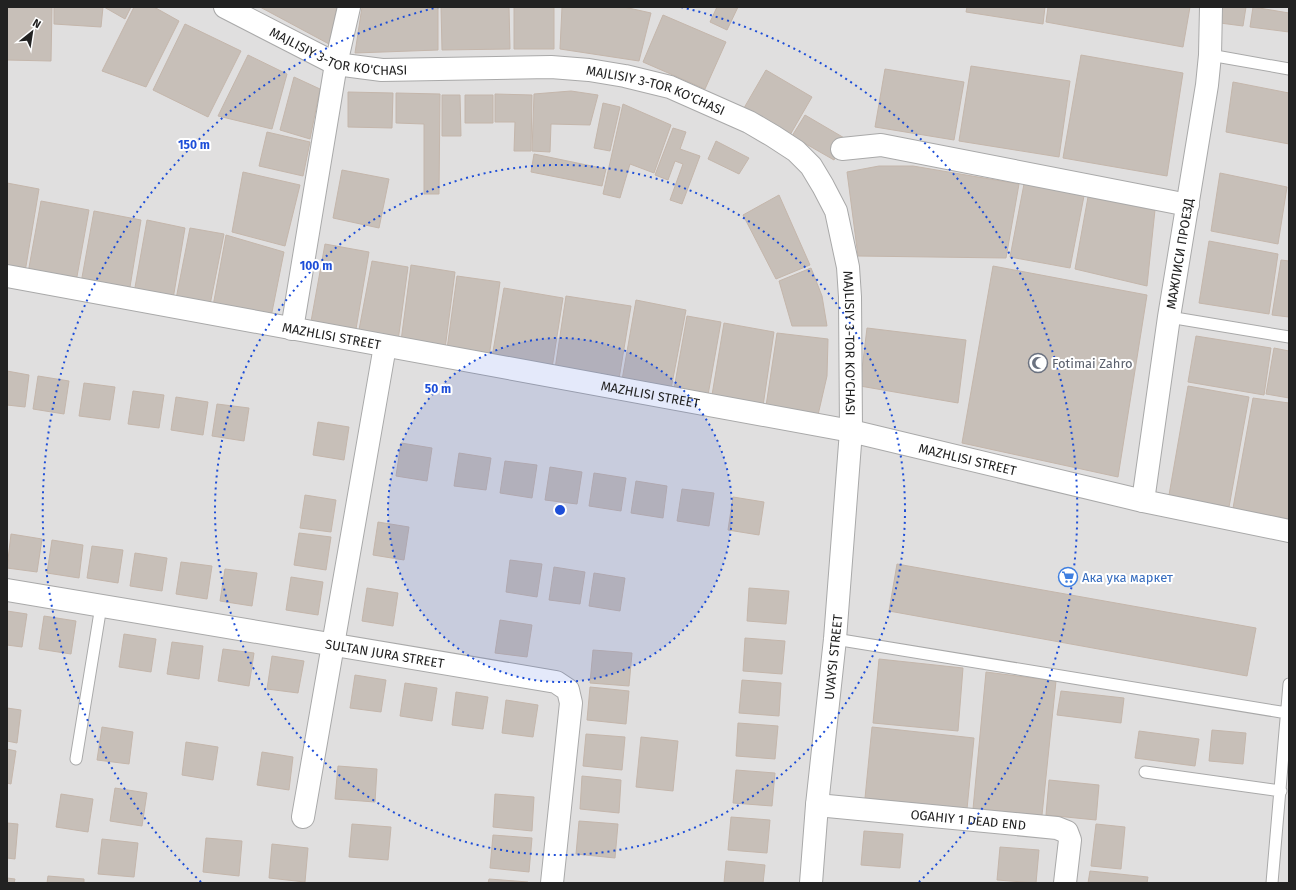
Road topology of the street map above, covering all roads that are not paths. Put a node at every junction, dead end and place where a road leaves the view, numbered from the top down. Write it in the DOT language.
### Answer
graph roads {
  1 [pos="225,7"];
  2 [pos="349,7"];
  3 [pos="1211,7"];
  4 [pos="1210,55"];
  5 [pos="336,64"];
  6 [pos="1289,69"];
  7 [pos="842,149"];
  8 [pos="1188,205"];
  9 [pos="7,276"];
  10 [pos="1169,317"];
  11 [pos="292,329"];
  12 [pos="1289,338"];
  13 [pos="385,346"];
  14 [pos="851,431"];
  15 [pos="1143,501"];
  16 [pos="1289,531"];
  17 [pos="7,590"];
  18 [pos="101,606"];
  19 [pos="835,640"];
  20 [pos="332,645"];
  21 [pos="1289,684"];
  22 [pos="1287,713"];
  23 [pos="76,759"];
  24 [pos="1145,772"];
  25 [pos="1281,791"];
  26 [pos="817,805"];
  27 [pos="303,817"];
  28 [pos="552,883"];
  29 [pos="811,883"];
  30 [pos="1065,883"];
  31 [pos="1272,883"];
  1 -- 5 [label="street, MAJLISIY 3-TOR KO'CHASI"];
  2 -- 5 [label="street"];
  3 -- 4 [label="street, МАЖЛИСИ ПРОЕЗД"];
  4 -- 6 [label="lane"];
  4 -- 8 [label="street, МАЖЛИСИ ПРОЕЗД"];
  5 -- 11 [label="street"];
  5 -- 14 [label="street, MAJLISIY 3-TOR KO'CHASI"];
  7 -- 8 [label="street"];
  8 -- 10 [label="street, МАЖЛИСИ ПРОЕЗД"];
  9 -- 11 [label="street, MAZHLISI STREET"];
  10 -- 12 [label="lane"];
  10 -- 15 [label="street, МАЖЛИСИ ПРОЕЗД"];
  11 -- 13 [label="street, MAZHLISI STREET"];
  13 -- 14 [label="street, MAZHLISI STREET"];
  13 -- 20 [label="street"];
  14 -- 15 [label="street, MAZHLISI STREET"];
  14 -- 19 [label="street, UVAYSI STREET"];
  15 -- 16 [label="street, MAZHLISI STREET"];
  17 -- 18 [label="street, SULTAN JURA STREET"];
  18 -- 20 [label="street, SULTAN JURA STREET"];
  18 -- 23 [label="lane"];
  19 -- 22 [label="lane"];
  19 -- 26 [label="street, UVAYSI STREET"];
  20 -- 27 [label="street"];
  20 -- 28 [label="street, SULTAN JURA STREET"];
  21 -- 22 [label="lane"];
  22 -- 25 [label="lane"];
  24 -- 25 [label="lane"];
  25 -- 31 [label="lane"];
  26 -- 29 [label="street, UVAYSI STREET"];
  26 -- 30 [label="street, OGAHIY 1 DEAD END"];
}
